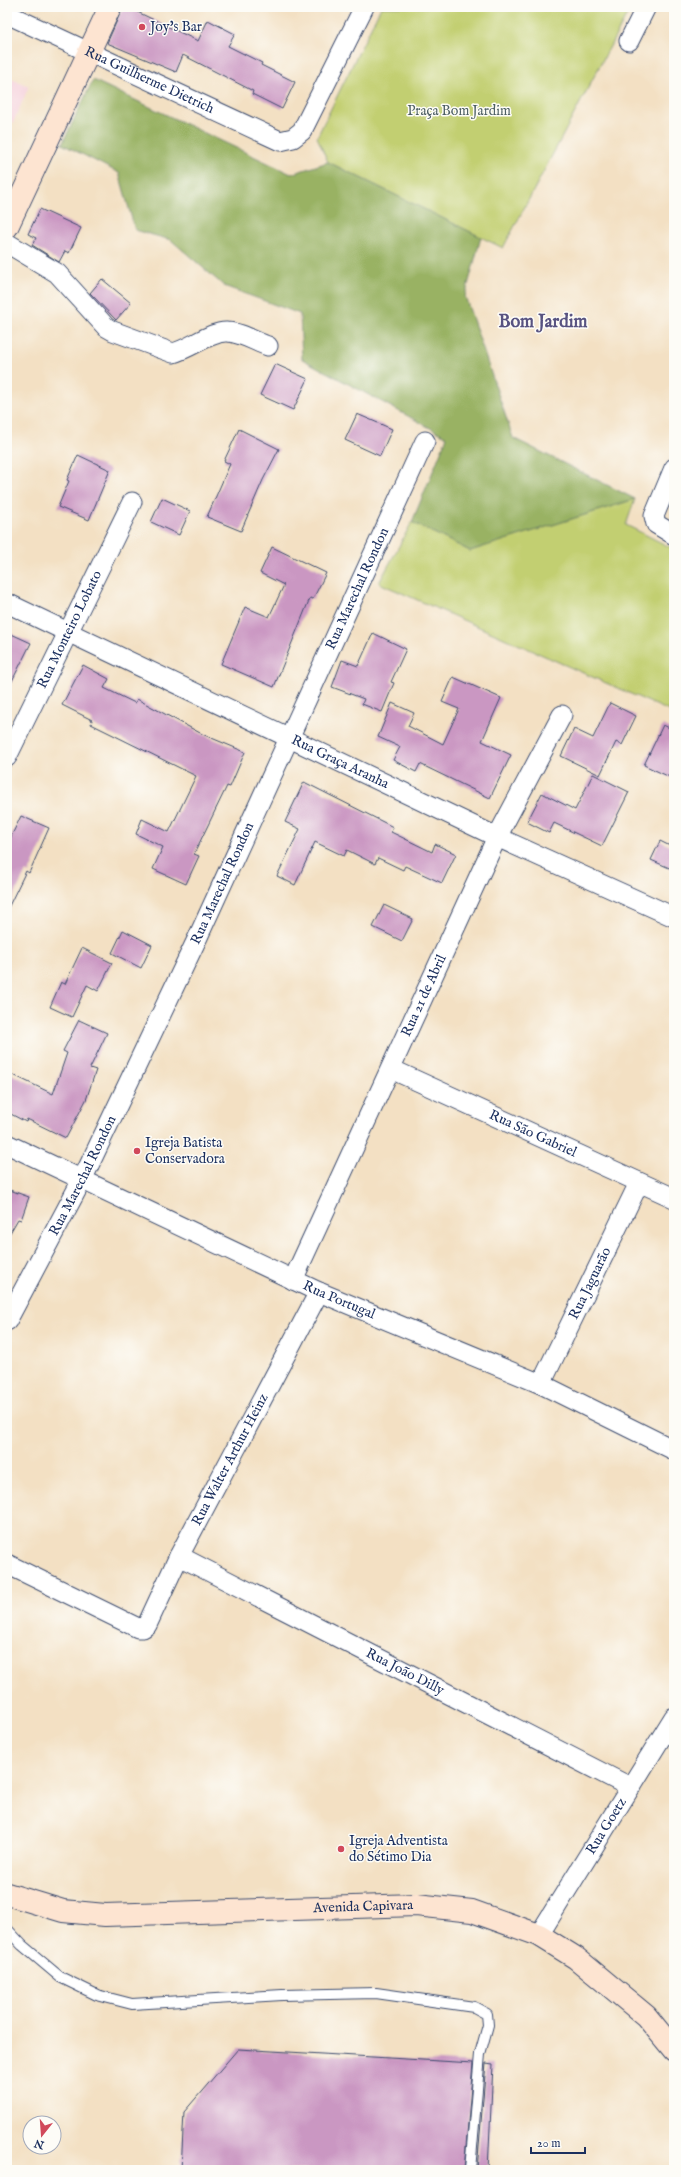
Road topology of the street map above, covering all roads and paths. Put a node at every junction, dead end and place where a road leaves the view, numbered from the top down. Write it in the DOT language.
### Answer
graph roads {
  1 [pos="110,7"];
  2 [pos="364,7"];
  3 [pos="646,7"];
  4 [pos="7,14"];
  5 [pos="629,41"];
  6 [pos="89,53"];
  7 [pos="7,227"];
  8 [pos="7,243"];
  9 [pos="268,346"];
  10 [pos="425,440"];
  11 [pos="674,468"];
  12 [pos="132,502"];
  13 [pos="674,535"];
  14 [pos="7,603"];
  15 [pos="67,631"];
  16 [pos="562,715"];
  17 [pos="288,738"];
  18 [pos="7,757"];
  19 [pos="497,837"];
  20 [pos="674,917"];
  21 [pos="391,1069"];
  22 [pos="7,1144"];
  23 [pos="83,1178"];
  24 [pos="639,1183"];
  25 [pos="674,1198"];
  26 [pos="293,1280"];
  27 [pos="319,1292"];
  28 [pos="7,1321"];
  29 [pos="541,1384"];
  30 [pos="674,1450"];
  31 [pos="180,1556"];
  32 [pos="7,1564"];
  33 [pos="674,1717"];
  34 [pos="630,1786"];
  35 [pos="7,1894"];
  36 [pos="7,1929"];
  37 [pos="539,1935"];
  38 [pos="674,2050"];
  39 [pos="470,2170"];
  1 -- 6 [label="main road"];
  2 -- 6 [label="street, Rua Guilherme Dietrich"];
  3 -- 5 [label="street"];
  4 -- 6 [label="street, Rua Guilherme Dietrich"];
  6 -- 7 [label="main road"];
  8 -- 9 [label="street"];
  10 -- 17 [label="street, Rua Marechal Rondon"];
  11 -- 13 [label="street"];
  12 -- 15 [label="street, Rua Monteiro Lobato"];
  14 -- 15 [label="street, Rua Graça Aranha"];
  15 -- 17 [label="street, Rua Graça Aranha"];
  15 -- 18 [label="street, Rua Monteiro Lobato"];
  16 -- 19 [label="street, Rua 21 de Abril"];
  17 -- 19 [label="street, Rua Graça Aranha"];
  17 -- 23 [label="street, Rua Marechal Rondon"];
  19 -- 20 [label="street, Rua Graça Aranha"];
  19 -- 21 [label="street, Rua 21 de Abril"];
  21 -- 24 [label="street, Rua São Gabriel"];
  21 -- 26 [label="street, Rua 21 de Abril"];
  22 -- 23 [label="street, Rua Portugal"];
  23 -- 26 [label="street, Rua Portugal"];
  23 -- 28 [label="street, Rua Marechal Rondon"];
  24 -- 25 [label="street, Rua São Gabriel"];
  24 -- 29 [label="street, Rua Jaguarão"];
  26 -- 27 [label="street, Rua Portugal"];
  27 -- 29 [label="street, Rua Portugal"];
  27 -- 31 [label="street, Rua Walter Arthur Heinz"];
  29 -- 30 [label="street, Rua Portugal"];
  31 -- 32 [label="street, Rua Walter Arthur Heinz"];
  31 -- 34 [label="street, Rua João Dilly"];
  33 -- 34 [label="street, Rua Goetz"];
  34 -- 37 [label="street, Rua Goetz"];
  35 -- 37 [label="main road, Avenida Capivara"];
  36 -- 39 [label="lane"];
  37 -- 38 [label="main road, Avenida Capivara"];
}
